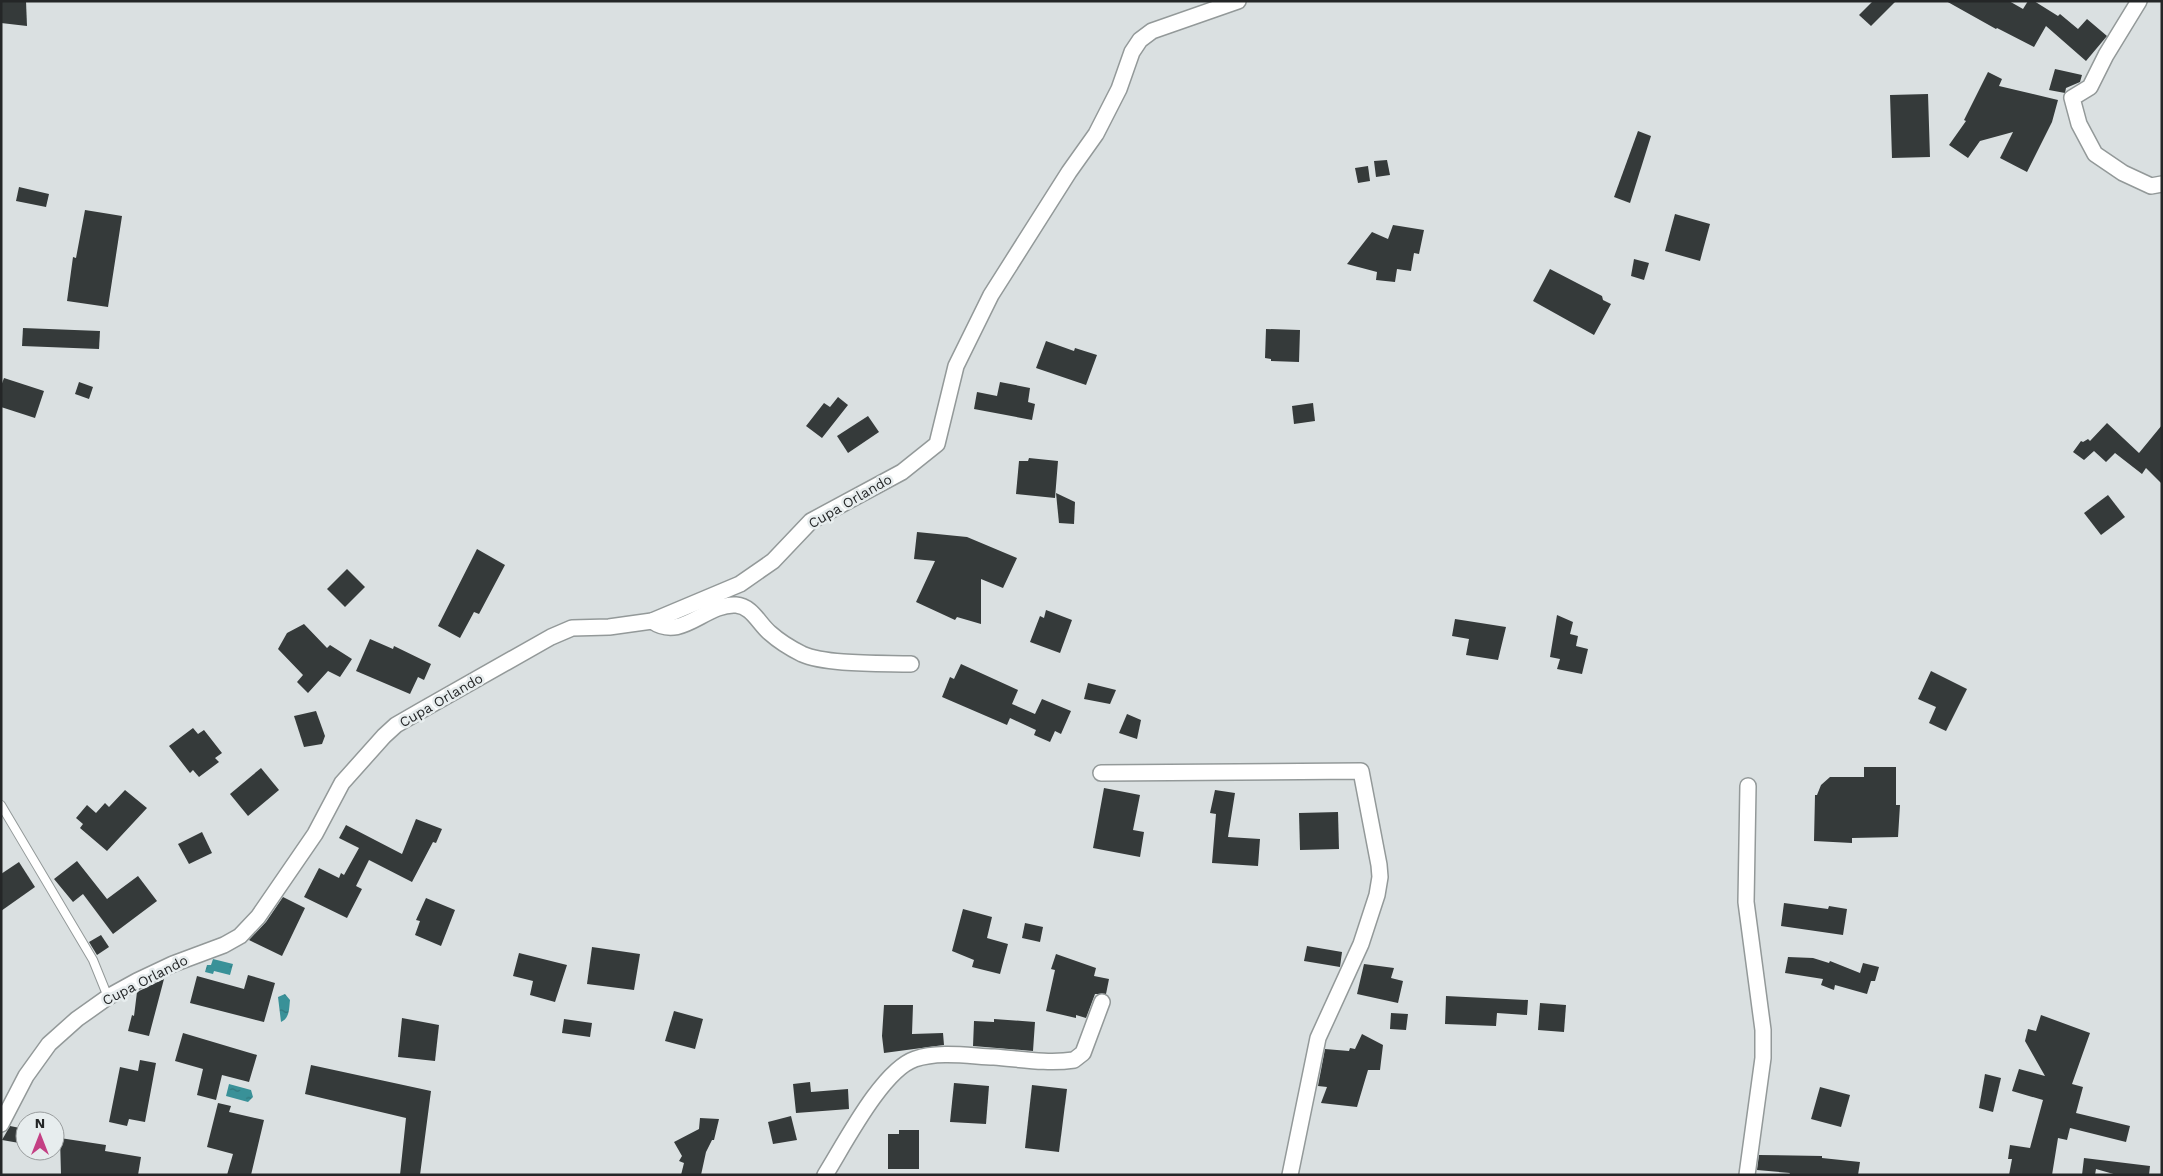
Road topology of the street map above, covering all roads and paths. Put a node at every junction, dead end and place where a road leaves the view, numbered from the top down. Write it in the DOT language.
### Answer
graph roads {
  1 [pos="1238,1"];
  2 [pos="2139,1"];
  3 [pos="2162,184"];
  4 [pos="652,621"];
  5 [pos="911,664"];
  6 [pos="1101,773"];
  7 [pos="1748,786"];
  8 [pos="1,805"];
  9 [pos="108,997"];
  10 [pos="1102,1002"];
  11 [pos="1,1124"];
  12 [pos="825,1175"];
  13 [pos="1290,1175"];
  14 [pos="1747,1175"];
  1 -- 4 [label="street, Cupa Orlando"];
  2 -- 3 [label="street"];
  4 -- 5 [label="street"];
  4 -- 9 [label="street, Cupa Orlando"];
  6 -- 13 [label="street"];
  7 -- 14 [label="street"];
  8 -- 9 [label="lane"];
  9 -- 11 [label="street, Cupa Orlando"];
  10 -- 12 [label="street"];
}
